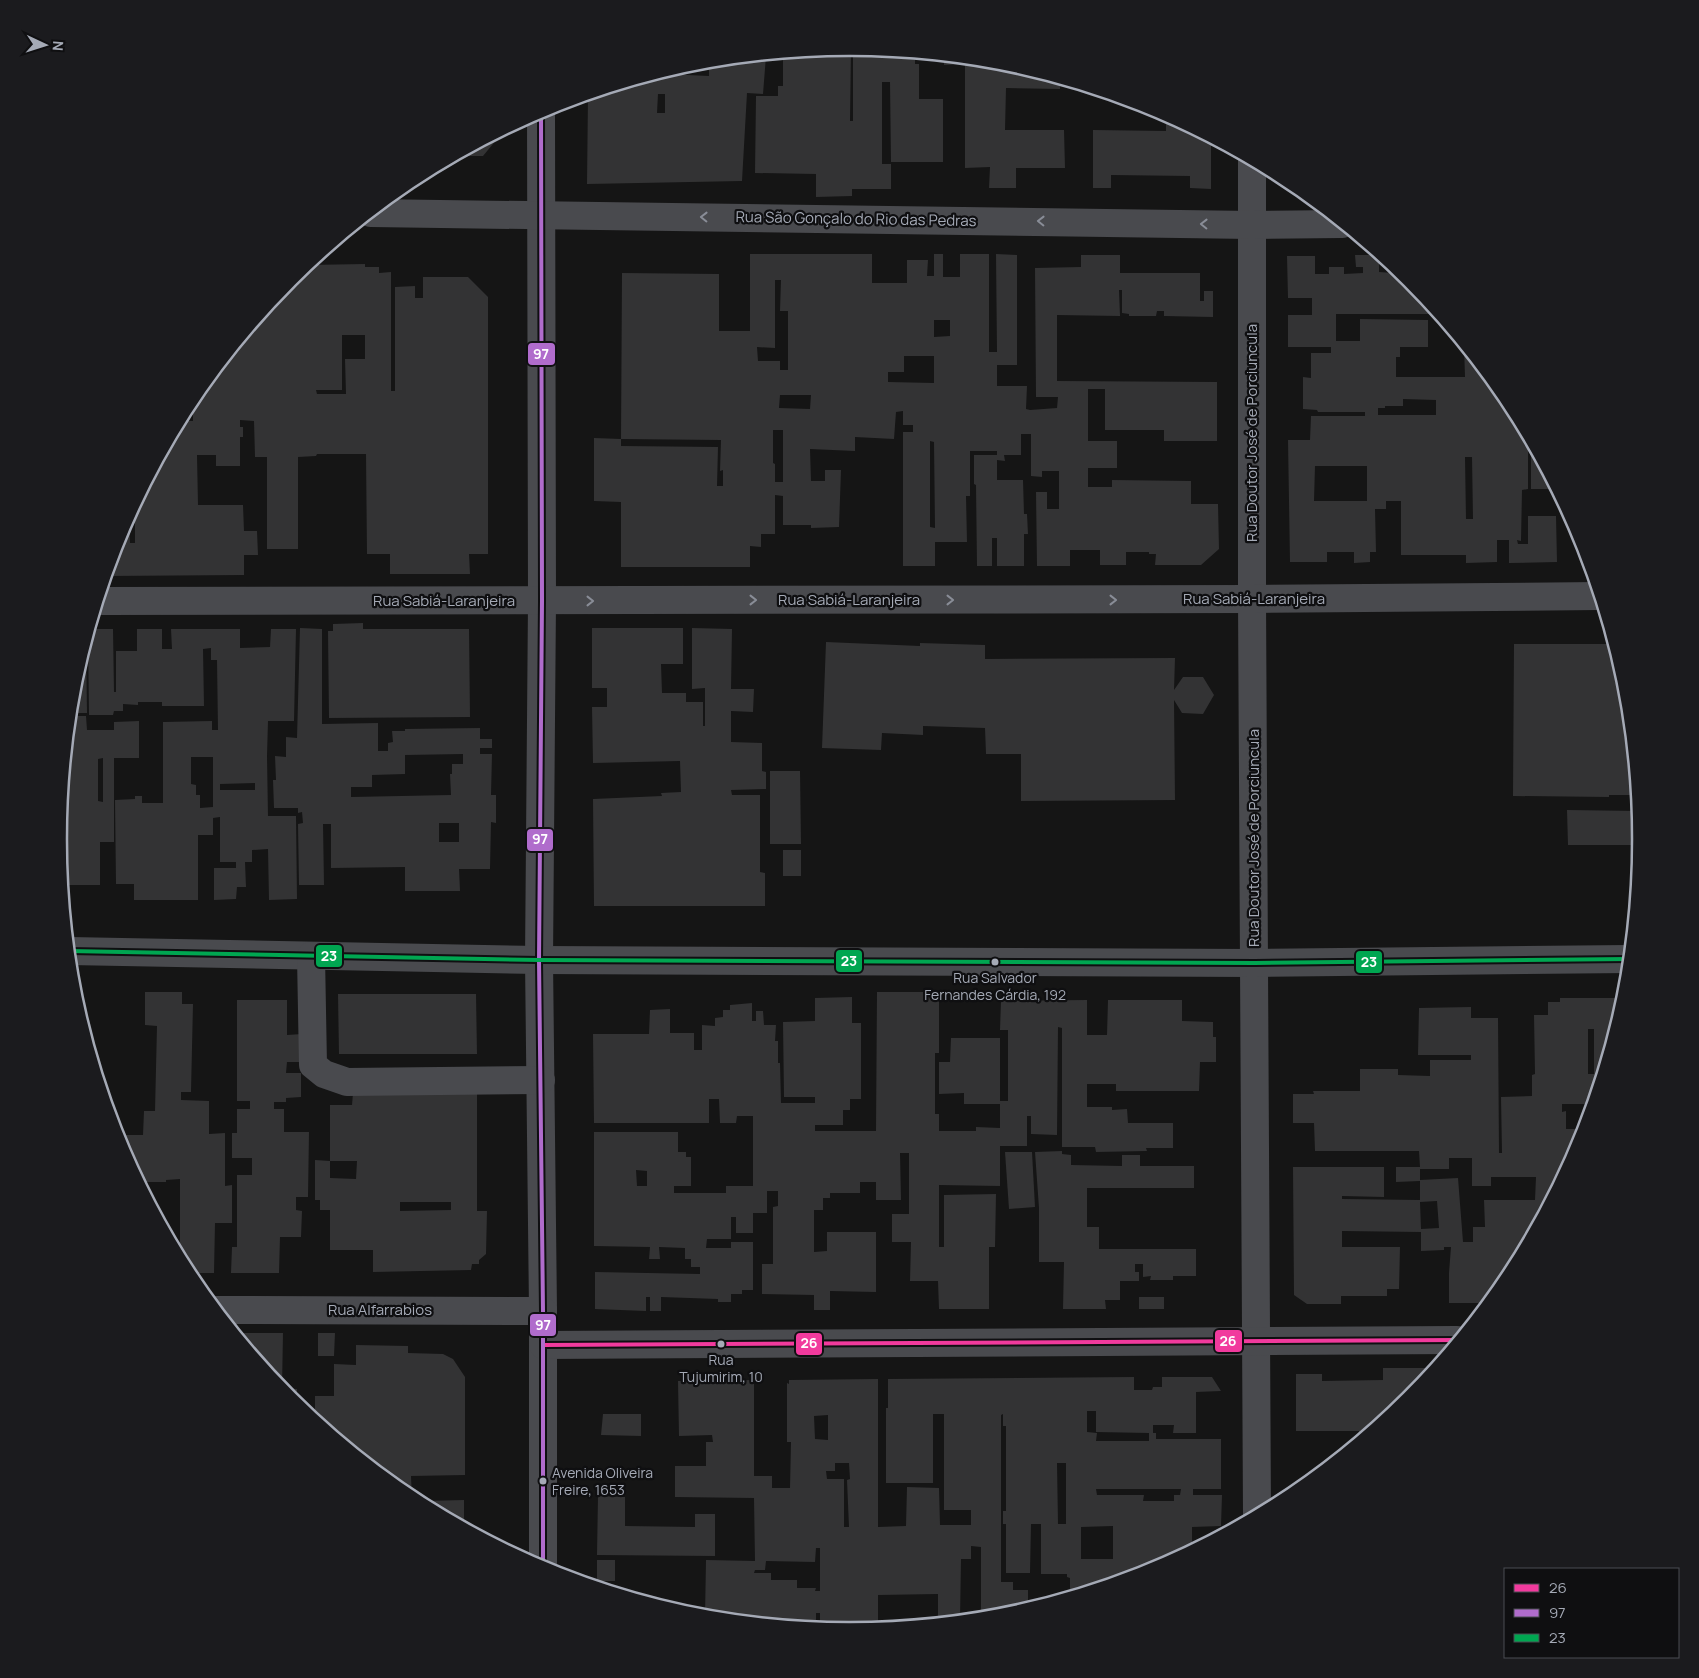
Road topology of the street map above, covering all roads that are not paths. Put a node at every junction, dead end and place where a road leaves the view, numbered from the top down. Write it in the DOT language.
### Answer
graph roads {
  1 [pos="541,120"];
  2 [pos="1252,168"];
  3 [pos="381,212"];
  4 [pos="541,214"];
  5 [pos="1252,224"];
  6 [pos="1334,224"];
  7 [pos="1594,596"];
  8 [pos="1252,599"];
  9 [pos="104,601"];
  10 [pos="542,601"];
  11 [pos="75,951"];
  12 [pos="311,956"];
  13 [pos="1623,959"];
  14 [pos="539,960"];
  15 [pos="1255,963"];
  16 [pos="541,1080"];
  17 [pos="225,1310"];
  18 [pos="543,1311"];
  19 [pos="1450,1340"];
  20 [pos="1256,1342"];
  21 [pos="543,1345"];
  22 [pos="1257,1507"];
  23 [pos="543,1559"];
  1 -- 4 [label="street"];
  2 -- 5 [label="street, Rua Doutor José de Porciuncula"];
  3 -- 4 [label="street, Rua São Gonçalo do Rio das Pedras"];
  5 -- 4 [label="street, Rua São Gonçalo do Rio das Pedras, one-way"];
  4 -- 10 [label="street"];
  5 -- 6 [label="street, Rua São Gonçalo do Rio das Pedras"];
  5 -- 8 [label="street, Rua Doutor José de Porciuncula"];
  7 -- 8 [label="street, Rua Sabiá-Laranjeira"];
  10 -- 8 [label="street, Rua Sabiá-Laranjeira, one-way"];
  8 -- 15 [label="street, Rua Doutor José de Porciuncula"];
  9 -- 10 [label="street, Rua Sabiá-Laranjeira"];
  10 -- 14 [label="street"];
  11 -- 12 [label="street"];
  12 -- 14 [label="street"];
  12 -- 16 [label="street"];
  13 -- 15 [label="street"];
  14 -- 15 [label="street"];
  14 -- 16 [label="street"];
  15 -- 20 [label="street, Rua Doutor José de Porciuncula"];
  16 -- 18 [label="street"];
  17 -- 18 [label="street, Rua Alfarrabios"];
  18 -- 21 [label="street"];
  19 -- 20 [label="street"];
  20 -- 21 [label="street"];
  20 -- 22 [label="street, Rua Doutor José de Porciuncula"];
  21 -- 23 [label="street"];
}
